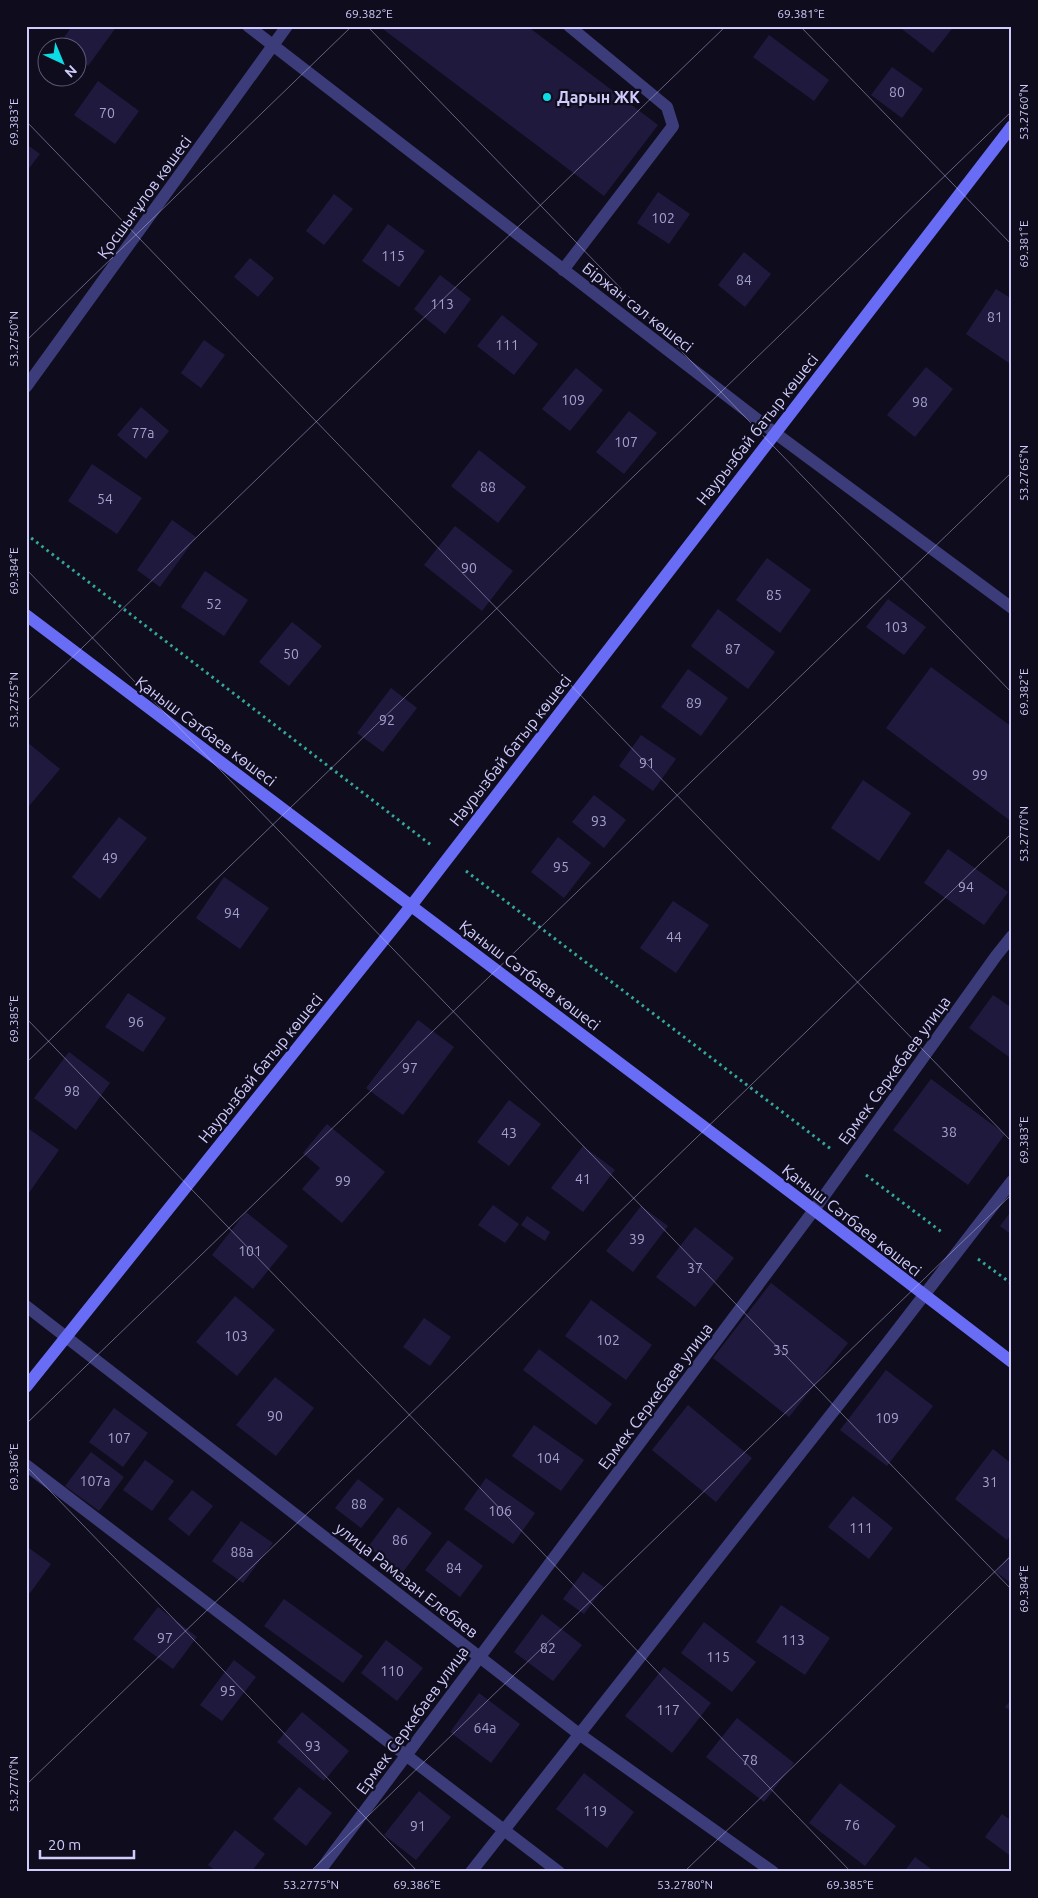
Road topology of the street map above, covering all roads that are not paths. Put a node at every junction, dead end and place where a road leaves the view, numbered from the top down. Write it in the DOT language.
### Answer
graph roads {
  1 [pos="248,26"];
  2 [pos="287,26"];
  3 [pos="569,26"];
  4 [pos="273,46"];
  5 [pos="1012,126"];
  6 [pos="563,270"];
  7 [pos="26,386"];
  8 [pos="775,433"];
  9 [pos="1012,608"];
  10 [pos="26,615"];
  11 [pos="411,906"];
  12 [pos="1012,936"];
  13 [pos="1012,1181"];
  14 [pos="814,1210"];
  15 [pos="924,1296"];
  16 [pos="26,1306"];
  17 [pos="67,1336"];
  18 [pos="1012,1362"];
  19 [pos="26,1387"];
  20 [pos="26,1465"];
  21 [pos="479,1656"];
  22 [pos="579,1734"];
  23 [pos="407,1756"];
  24 [pos="503,1829"];
  25 [pos="319,1872"];
  26 [pos="471,1872"];
  27 [pos="559,1872"];
  28 [pos="773,1872"];
  1 -- 4 [label="street, Біржан сал көшесі"];
  2 -- 4 [label="street, Қосшығұлов көшесі"];
  3 -- 6 [label="street"];
  4 -- 6 [label="street, Біржан сал көшесі"];
  4 -- 7 [label="street, Қосшығұлов көшесі"];
  5 -- 8 [label="street, Наурызбай батыр көшесі"];
  6 -- 8 [label="street, Біржан сал көшесі"];
  8 -- 9 [label="street, Біржан сал көшесі"];
  8 -- 11 [label="street, Наурызбай батыр көшесі"];
  10 -- 11 [label="street, Қаныш Сәтбаев көшесі"];
  11 -- 14 [label="street, Қаныш Сәтбаев көшесі"];
  11 -- 17 [label="street, Наурызбай батыр көшесі"];
  12 -- 14 [label="street, Ермек Серкебаев улица"];
  13 -- 15 [label="street"];
  14 -- 15 [label="street, Қаныш Сәтбаев көшесі"];
  14 -- 21 [label="street, Ермек Серкебаев улица"];
  15 -- 18 [label="street, Қаныш Сәтбаев көшесі"];
  15 -- 22 [label="street"];
  16 -- 17 [label="street, улица Рамазан Елебаев"];
  17 -- 19 [label="street, Наурызбай батыр көшесі"];
  17 -- 21 [label="street, улица Рамазан Елебаев"];
  20 -- 23 [label="street"];
  21 -- 22 [label="street, улица Рамазан Елебаев"];
  21 -- 23 [label="street, Ермек Серкебаев улица"];
  22 -- 24 [label="street"];
  22 -- 28 [label="street, улица Рамазан Елебаев"];
  23 -- 24 [label="street"];
  23 -- 25 [label="street, Ермек Серкебаев улица"];
  24 -- 26 [label="street"];
  24 -- 27 [label="street"];
}
